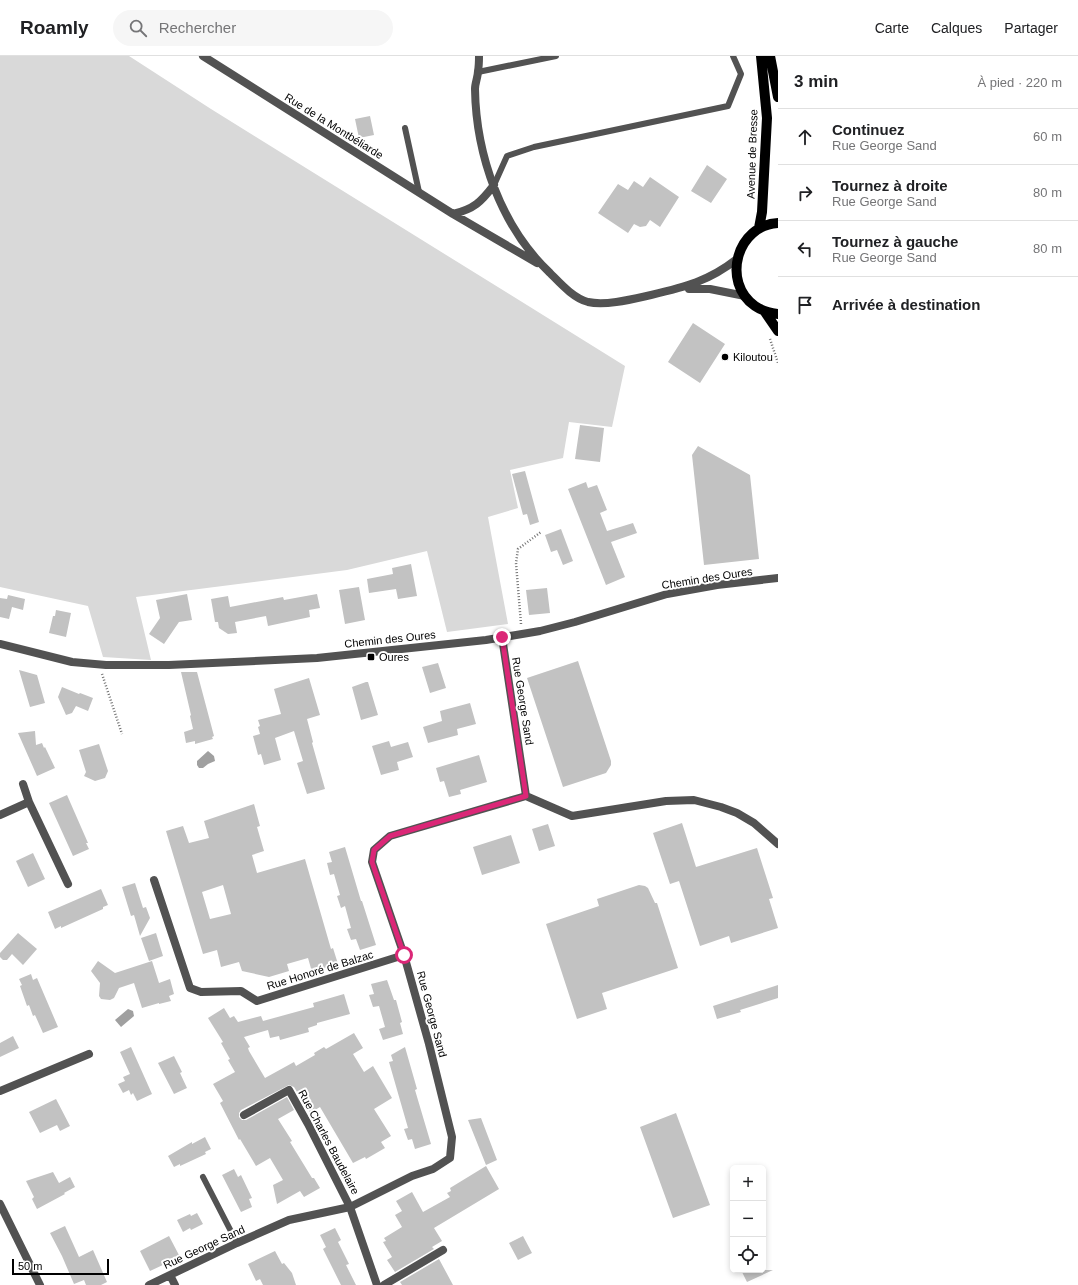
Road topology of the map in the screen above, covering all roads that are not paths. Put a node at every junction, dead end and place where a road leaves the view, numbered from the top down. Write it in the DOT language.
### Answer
graph roads {
  1 [pos="203,56"];
  2 [pos="479,56"];
  3 [pos="556,56"];
  4 [pos="733,56"];
  5 [pos="761,56"];
  6 [pos="770,56"];
  7 [pos="478,72"];
  8 [pos="778,97"];
  9 [pos="405,128"];
  10 [pos="494,185"];
  11 [pos="419,192"];
  12 [pos="453,214"];
  13 [pos="778,223"];
  14 [pos="759,228"];
  15 [pos="736,259"];
  16 [pos="543,267"];
  17 [pos="672,290"];
  18 [pos="745,296"];
  19 [pos="765,312"];
  20 [pos="778,314"];
  21 [pos="778,331"];
  22 [pos="778,578"];
  23 [pos="502,637"];
  24 [pos="0,644"];
  25 [pos="23,784"];
  26 [pos="526,796"];
  27 [pos="29,802"];
  28 [pos="0,815"];
  29 [pos="778,844"];
  30 [pos="154,880"];
  31 [pos="68,884"];
  32 [pos="404,955"];
  33 [pos="89,1054"];
  34 [pos="0,1091"];
  35 [pos="244,1115"];
  36 [pos="203,1177"];
  37 [pos="0,1204"];
  38 [pos="350,1207"];
  39 [pos="237,1243"];
  40 [pos="443,1250"];
  41 [pos="170,1275"];
  42 [pos="40,1285"];
  43 [pos="149,1285"];
  44 [pos="175,1285"];
  45 [pos="377,1285"];
  46 [pos="384,1285"];
  1 -- 11 [label="street, Rue de la Montbéliarde"];
  2 -- 7 [label="street"];
  3 -- 7 [label="lane"];
  4 -- 10 [label="lane"];
  5 -- 14 [label="main road, Avenue de Bresse"];
  6 -- 8 [label="main road"];
  7 -- 10 [label="street"];
  9 -- 11 [label="lane"];
  10 -- 12 [label="street"];
  10 -- 16 [label="street"];
  11 -- 12 [label="street, Rue de la Montbéliarde"];
  12 -- 16 [label="street, Rue de la Montbéliarde"];
  13 -- 14 [label="main road"];
  14 -- 15 [label="main road"];
  15 -- 17 [label="street"];
  15 -- 18 [label="main road"];
  16 -- 17 [label="street"];
  17 -- 18 [label="street"];
  18 -- 19 [label="main road"];
  19 -- 20 [label="main road"];
  19 -- 21 [label="main road"];
  22 -- 23 [label="street, Chemin des Oures"];
  23 -- 24 [label="street, Chemin des Oures"];
  23 -- 26 [label="street, Rue George Sand"];
  25 -- 27 [label="street"];
  26 -- 29 [label="street"];
  26 -- 32 [label="street, Rue George Sand"];
  27 -- 28 [label="street"];
  27 -- 31 [label="street"];
  30 -- 32 [label="street, Rue Honoré de Balzac"];
  32 -- 38 [label="street, Rue George Sand"];
  33 -- 34 [label="street"];
  35 -- 38 [label="street, Rue Charles Baudelaire"];
  36 -- 39 [label="lane"];
  37 -- 42 [label="street"];
  38 -- 39 [label="street, Rue George Sand"];
  38 -- 45 [label="street"];
  39 -- 41 [label="street, Rue George Sand"];
  40 -- 46 [label="street"];
  41 -- 43 [label="street, Rue George Sand"];
  41 -- 44 [label="street"];
}
